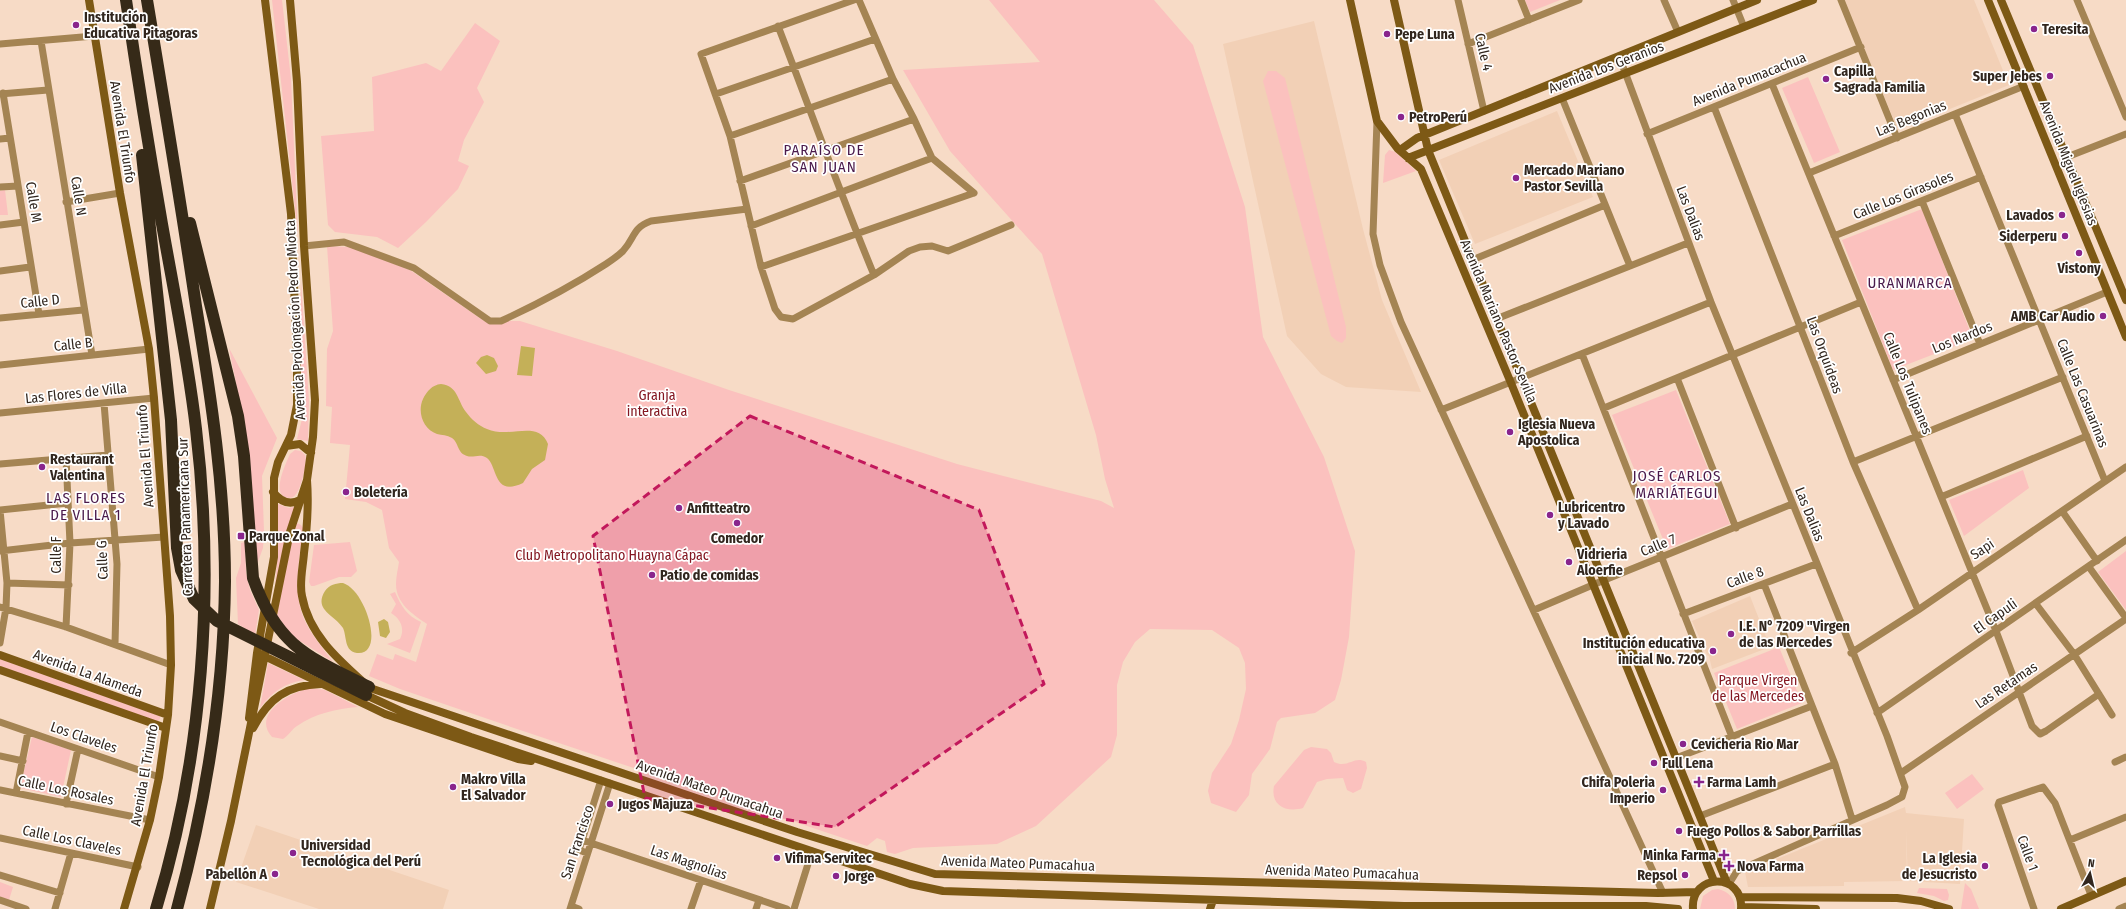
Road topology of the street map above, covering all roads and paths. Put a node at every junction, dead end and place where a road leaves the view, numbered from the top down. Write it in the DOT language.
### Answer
graph roads {
  1 [pos="89,0"];
  2 [pos="126,0"];
  3 [pos="147,0"];
  4 [pos="265,0"];
  5 [pos="290,0"];
  6 [pos="854,0"];
  7 [pos="859,0"];
  8 [pos="1350,0"];
  9 [pos="1394,0"];
  10 [pos="1458,0"];
  11 [pos="1520,0"];
  12 [pos="1576,0"];
  13 [pos="1664,0"];
  14 [pos="1733,0"];
  15 [pos="1758,0"];
  16 [pos="1813,0"];
  17 [pos="1841,0"];
  18 [pos="1988,0"];
  19 [pos="2001,0"];
  20 [pos="2077,0"];
  21 [pos="1737,8"];
  22 [pos="1529,20"];
  23 [pos="778,26"];
  24 [pos="1744,27"];
  25 [pos="1678,32"];
  26 [pos="94,36"];
  27 [pos="875,38"];
  28 [pos="41,41"];
  29 [pos="0,44"];
  30 [pos="1468,44"];
  31 [pos="1861,47"];
  32 [pos="1619,56"];
  33 [pos="794,67"];
  34 [pos="1625,73"];
  35 [pos="893,79"];
  36 [pos="1772,84"];
  37 [pos="2024,86"];
  38 [pos="48,90"];
  39 [pos="1,94"];
  40 [pos="716,94"];
  41 [pos="1562,98"];
  42 [pos="1714,107"];
  43 [pos="810,108"];
  44 [pos="1484,110"];
  45 [pos="1955,114"];
  46 [pos="2126,117"];
  47 [pos="914,119"];
  48 [pos="1377,121"];
  49 [pos="144,124"];
  50 [pos="1443,127"];
  51 [pos="1647,134"];
  52 [pos="2126,134"];
  53 [pos="1424,135"];
  54 [pos="730,136"];
  55 [pos="10,138"];
  56 [pos="1897,138"];
  57 [pos="0,139"];
  58 [pos="1450,141"];
  59 [pos="826,150"];
  60 [pos="1400,150"];
  61 [pos="1428,150"];
  62 [pos="2067,157"];
  63 [pos="932,158"];
  64 [pos="1408,158"];
  65 [pos="175,167"];
  66 [pos="1809,173"];
  67 [pos="1980,177"];
  68 [pos="740,182"];
  69 [pos="18,186"];
  70 [pos="0,187"];
  71 [pos="840,192"];
  72 [pos="120,193"];
  73 [pos="1922,201"];
  74 [pos="66,202"];
  75 [pos="1605,205"];
  76 [pos="747,208"];
  77 [pos="24,222"];
  78 [pos="0,225"];
  79 [pos="1011,225"];
  80 [pos="751,226"];
  81 [pos="857,233"];
  82 [pos="1834,236"];
  83 [pos="1688,243"];
  84 [pos="304,246"];
  85 [pos="1472,260"];
  86 [pos="1630,266"];
  87 [pos="30,267"];
  88 [pos="761,267"];
  89 [pos="0,271"];
  90 [pos="874,275"];
  91 [pos="2108,292"];
  92 [pos="2126,300"];
  93 [pos="1711,302"];
  94 [pos="1861,302"];
  95 [pos="84,310"];
  96 [pos="39,314"];
  97 [pos="0,318"];
  98 [pos="1496,319"];
  99 [pos="2039,320"];
  100 [pos="1801,327"];
  101 [pos="2126,337"];
  102 [pos="1980,344"];
  103 [pos="148,349"];
  104 [pos="1582,354"];
  105 [pos="92,355"];
  106 [pos="1732,355"];
  107 [pos="0,366"];
  108 [pos="2063,377"];
  109 [pos="1677,378"];
  110 [pos="1520,379"];
  111 [pos="1893,380"];
  112 [pos="1511,383"];
  113 [pos="154,398"];
  114 [pos="104,403"];
  115 [pos="1604,408"];
  116 [pos="1441,410"];
  117 [pos="0,413"];
  118 [pos="2087,436"];
  119 [pos="1916,437"];
  120 [pos="286,446"];
  121 [pos="311,452"];
  122 [pos="108,455"];
  123 [pos="66,458"];
  124 [pos="1853,462"];
  125 [pos="0,464"];
  126 [pos="2126,467"];
  127 [pos="308,480"];
  128 [pos="2106,481"];
  129 [pos="273,492"];
  130 [pos="1941,498"];
  131 [pos="300,500"];
  132 [pos="68,503"];
  133 [pos="1792,504"];
  134 [pos="0,510"];
  135 [pos="2062,511"];
  136 [pos="1736,528"];
  137 [pos="164,537"];
  138 [pos="114,540"];
  139 [pos="2126,540"];
  140 [pos="70,543"];
  141 [pos="2,551"];
  142 [pos="1662,557"];
  143 [pos="2097,561"];
  144 [pos="1816,564"];
  145 [pos="2089,567"];
  146 [pos="1971,572"];
  147 [pos="1602,580"];
  148 [pos="7,583"];
  149 [pos="1764,584"];
  150 [pos="69,585"];
  151 [pos="1592,585"];
  152 [pos="2036,604"];
  153 [pos="3,607"];
  154 [pos="1534,610"];
  155 [pos="1918,610"];
  156 [pos="1683,614"];
  157 [pos="2126,618"];
  158 [pos="66,627"];
  159 [pos="1996,631"];
  160 [pos="0,643"];
  161 [pos="115,644"];
  162 [pos="1852,653"];
  163 [pos="261,654"];
  164 [pos="2074,654"];
  165 [pos="0,655"];
  166 [pos="313,664"];
  167 [pos="170,665"];
  168 [pos="0,670"];
  169 [pos="322,684"];
  170 [pos="368,691"];
  171 [pos="2018,694"];
  172 [pos="2099,694"];
  173 [pos="1812,706"];
  174 [pos="1877,712"];
  175 [pos="168,715"];
  176 [pos="2112,715"];
  177 [pos="0,722"];
  178 [pos="166,728"];
  179 [pos="28,732"];
  180 [pos="1732,737"];
  181 [pos="247,739"];
  182 [pos="78,749"];
  183 [pos="0,756"];
  184 [pos="2126,756"];
  185 [pos="1676,758"];
  186 [pos="23,761"];
  187 [pos="546,762"];
  188 [pos="2115,762"];
  189 [pos="1835,764"];
  190 [pos="1900,773"];
  191 [pos="159,777"];
  192 [pos="601,780"];
  193 [pos="610,783"];
  194 [pos="0,790"];
  195 [pos="16,793"];
  196 [pos="66,804"];
  197 [pos="1700,816"];
  198 [pos="2126,817"];
  199 [pos="1852,819"];
  200 [pos="150,820"];
  201 [pos="0,838"];
  202 [pos="582,840"];
  203 [pos="2070,840"];
  204 [pos="590,842"];
  205 [pos="812,851"];
  206 [pos="72,853"];
  207 [pos="587,853"];
  208 [pos="138,867"];
  209 [pos="0,875"];
  210 [pos="701,880"];
  211 [pos="1714,881"];
  212 [pos="2126,881"];
  213 [pos="1728,884"];
  214 [pos="1696,892"];
  215 [pos="60,893"];
  216 [pos="1663,893"];
  217 [pos="2091,896"];
  218 [pos="1740,897"];
  219 [pos="0,900"];
  220 [pos="759,900"];
  221 [pos="1213,900"];
  222 [pos="1226,901"];
  223 [pos="1646,906"];
  224 [pos="2126,906"];
  225 [pos="1407,907"];
  226 [pos="570,908"];
  227 [pos="1742,908"];
  228 [pos="26,909"];
  229 [pos="55,909"];
  230 [pos="124,909"];
  231 [pos="156,909"];
  232 [pos="176,909"];
  233 [pos="210,909"];
  234 [pos="580,909"];
  235 [pos="691,909"];
  236 [pos="756,909"];
  237 [pos="787,909"];
  238 [pos="794,909"];
  239 [pos="1210,909"];
  240 [pos="1223,909"];
  241 [pos="1655,909"];
  242 [pos="1678,909"];
  243 [pos="1693,909"];
  244 [pos="1816,909"];
  245 [pos="1949,909"];
  246 [pos="2034,909"];
  247 [pos="2061,909"];
  248 [pos="2119,909"];
  1 -- 26 [label="main road, Avenida El Triunfo"];
  2 -- 49 [label="highway"];
  3 -- 65 [label="highway"];
  4 -- 120 [label="main road, Avenida Prolongación Pedro Miotta"];
  5 -- 84 [label="main road, Avenida Prolongación Pedro Miotta"];
  6 -- 23 [label="street"];
  7 -- 27 [label="street"];
  8 -- 48 [label="main road, Avenida Mariano Pastor Sevilla"];
  9 -- 53 [label="main road, Avenida Mariano Pastor Sevilla"];
  10 -- 30 [label="street, Calle 4"];
  11 -- 22 [label="street"];
  12 -- 22 [label="street"];
  13 -- 25 [label="street"];
  14 -- 21 [label="street"];
  15 -- 21 [label="main road, Avenida Los Geranios"];
  16 -- 24 [label="main road, Avenida Los Geranios"];
  17 -- 31 [label="street"];
  18 -- 37 [label="main road, Avenida Miguel Iglesias"];
  19 -- 62 [label="main road, Avenida Miguel Iglesias"];
  20 -- 46 [label="street"];
  21 -- 24 [label="street"];
  21 -- 25 [label="main road, Avenida Los Geranios"];
  22 -- 30 [label="street"];
  23 -- 33 [label="street"];
  23 -- 40 [label="street"];
  24 -- 34 [label="main road, Avenida Los Geranios"];
  25 -- 32 [label="main road, Avenida Los Geranios"];
  26 -- 28 [label="street"];
  26 -- 72 [label="main road, Avenida El Triunfo"];
  27 -- 33 [label="street"];
  27 -- 35 [label="street"];
  28 -- 29 [label="street"];
  28 -- 38 [label="street, Calle N"];
  30 -- 44 [label="street, Calle 4"];
  31 -- 36 [label="street, Avenida Pumacachua"];
  31 -- 56 [label="street"];
  32 -- 34 [label="street, Las Dalias"];
  32 -- 44 [label="main road, Avenida Los Geranios"];
  33 -- 40 [label="street"];
  33 -- 43 [label="street"];
  34 -- 41 [label="main road, Avenida Los Geranios"];
  34 -- 51 [label="street, Las Dalias"];
  35 -- 43 [label="street"];
  35 -- 47 [label="street"];
  36 -- 42 [label="street, Avenida Pumacachua"];
  36 -- 66 [label="street, Calle Los Tulipanes"];
  37 -- 45 [label="street, Las Begonias"];
  37 -- 91 [label="main road, Avenida Miguel Iglesias"];
  38 -- 39 [label="street"];
  38 -- 74 [label="street, Calle N"];
  39 -- 55 [label="street, Calle M"];
  40 -- 54 [label="street"];
  41 -- 58 [label="main road, Avenida Los Geranios"];
  41 -- 75 [label="street"];
  42 -- 51 [label="street, Avenida Pumacachua"];
  42 -- 100 [label="street, Las Orquídeas"];
  43 -- 54 [label="street"];
  43 -- 59 [label="street"];
  44 -- 50 [label="main road, Avenida Los Geranios"];
  45 -- 56 [label="street, Las Begonias"];
  45 -- 67 [label="street, Calle Las Casuarinas"];
  47 -- 59 [label="street"];
  47 -- 63 [label="street"];
  48 -- 60 [label="main road, Avenida Mariano Pastor Sevilla"];
  48 -- 116 [label="street"];
  49 -- 166 [label="highway"];
  49 -- 231 [label="highway, Carretera Panamericana Sur"];
  50 -- 53 [label="main road, Avenida Los Geranios"];
  50 -- 58 [label="main road"];
  51 -- 83 [label="street, Las Dalias"];
  52 -- 62 [label="street"];
  53 -- 60 [label="main road, Avenida Los Geranios"];
  53 -- 61 [label="main road, Avenida Mariano Pastor Sevilla"];
  54 -- 68 [label="street"];
  55 -- 57 [label="street"];
  55 -- 69 [label="street, Calle M"];
  56 -- 66 [label="street, Las Begonias"];
  58 -- 61 [label="main road, Avenida Los Geranios"];
  59 -- 68 [label="street"];
  59 -- 71 [label="street"];
  60 -- 64 [label="main road, Avenida Mariano Pastor Sevilla"];
  61 -- 64 [label="main road, Avenida Los Geranios"];
  61 -- 85 [label="main road, Avenida Mariano Pastor Sevilla"];
  62 -- 92 [label="main road, Avenida Miguel Iglesias"];
  63 -- 71 [label="street"];
  63 -- 81 [label="street"];
  64 -- 112 [label="main road, Avenida Mariano Pastor Sevilla"];
  65 -- 166 [label="highway"];
  65 -- 232 [label="highway"];
  66 -- 82 [label="street, Calle Los Tulipanes"];
  67 -- 73 [label="street, Calle Los Girasoles"];
  67 -- 99 [label="street, Calle Las Casuarinas"];
  68 -- 76 [label="street"];
  69 -- 70 [label="street"];
  69 -- 77 [label="street, Calle M"];
  71 -- 80 [label="street"];
  71 -- 81 [label="street"];
  72 -- 74 [label="street"];
  72 -- 103 [label="main road, Avenida El Triunfo"];
  73 -- 82 [label="street, Calle Los Girasoles"];
  73 -- 102 [label="street"];
  74 -- 95 [label="street, Calle N"];
  75 -- 85 [label="street"];
  75 -- 86 [label="street"];
  76 -- 80 [label="street"];
  76 -- 84 [label="street"];
  77 -- 78 [label="street"];
  77 -- 87 [label="street, Calle M"];
  79 -- 90 [label="street"];
  80 -- 88 [label="street"];
  81 -- 88 [label="street"];
  81 -- 90 [label="street"];
  82 -- 94 [label="street, Calle Los Tulipanes"];
  83 -- 86 [label="street"];
  83 -- 93 [label="street, Las Dalias"];
  84 -- 121 [label="main road, Avenida Prolongación Pedro Miotta"];
  85 -- 98 [label="main road, Avenida Mariano Pastor Sevilla"];
  86 -- 98 [label="street"];
  87 -- 89 [label="street"];
  87 -- 96 [label="street, Calle M"];
  88 -- 90 [label="street"];
  91 -- 99 [label="street, Los Nardos"];
  91 -- 101 [label="main road, Avenida Miguel Iglesias"];
  93 -- 104 [label="street"];
  93 -- 106 [label="street, Las Dalias"];
  94 -- 100 [label="street"];
  94 -- 111 [label="street, Calle Los Tulipanes"];
  95 -- 96 [label="street, Calle D"];
  95 -- 105 [label="street, Calle N"];
  96 -- 97 [label="street, Calle D"];
  98 -- 110 [label="main road, Avenida Mariano Pastor Sevilla"];
  99 -- 102 [label="street, Los Nardos"];
  99 -- 108 [label="street, Calle Las Casuarinas"];
  100 -- 106 [label="street"];
  100 -- 124 [label="street, Las Orquídeas"];
  102 -- 111 [label="street, Los Nardos"];
  103 -- 105 [label="street, Calle B"];
  103 -- 113 [label="main road, Avenida El Triunfo"];
  104 -- 110 [label="street"];
  104 -- 115 [label="street"];
  105 -- 107 [label="street, Calle B"];
  106 -- 109 [label="street"];
  106 -- 133 [label="street, Las Dalias"];
  108 -- 118 [label="street, Calle Las Casuarinas"];
  108 -- 119 [label="street"];
  109 -- 115 [label="street"];
  109 -- 136 [label="street"];
  110 -- 112 [label="street"];
  110 -- 147 [label="main road, Avenida Mariano Pastor Sevilla"];
  111 -- 119 [label="street, Calle Los Tulipanes"];
  112 -- 116 [label="street"];
  112 -- 151 [label="main road, Avenida Mariano Pastor Sevilla"];
  113 -- 114 [label="street, Las Flores de Villa"];
  113 -- 137 [label="main road, Avenida El Triunfo"];
  114 -- 117 [label="street, Las Flores de Villa"];
  114 -- 122 [label="street, Calle G"];
  115 -- 142 [label="street"];
  116 -- 154 [label="street"];
  118 -- 128 [label="street, Calle Las Casuarinas"];
  118 -- 130 [label="street"];
  119 -- 124 [label="street"];
  119 -- 130 [label="street, Calle Los Tulipanes"];
  120 -- 121 [label="main road"];
  120 -- 129 [label="main road, Avenida Prolongación Pedro Miotta"];
  121 -- 127 [label="main road, Avenida Prolongación Pedro Miotta"];
  122 -- 123 [label="street"];
  122 -- 138 [label="street, Calle G"];
  123 -- 125 [label="street"];
  123 -- 132 [label="street, Calle F"];
  124 -- 155 [label="street, Las Orquídeas"];
  126 -- 128 [label="street, Sapi"];
  127 -- 131 [label="main road, Avenida Prolongación Pedro Miotta"];
  127 -- 170 [label="main road"];
  128 -- 135 [label="street, Sapi"];
  129 -- 131 [label="main road"];
  129 -- 163 [label="main road, Avenida Prolongación Pedro Miotta"];
  130 -- 146 [label="street, Calle Los Tulipanes"];
  131 -- 163 [label="main road, Avenida Prolongación Pedro Miotta"];
  132 -- 134 [label="street"];
  132 -- 140 [label="street, Calle F"];
  133 -- 136 [label="street, Calle 7"];
  133 -- 144 [label="street, Las Dalias"];
  134 -- 141 [label="street"];
  135 -- 143 [label="street"];
  135 -- 146 [label="street, Sapi"];
  136 -- 142 [label="street, Calle 7"];
  137 -- 138 [label="street"];
  137 -- 167 [label="main road, Avenida El Triunfo"];
  138 -- 140 [label="street"];
  138 -- 161 [label="street, Calle G"];
  139 -- 143 [label="street, El Capuli"];
  140 -- 141 [label="street"];
  140 -- 150 [label="street, Calle F"];
  141 -- 148 [label="street"];
  142 -- 147 [label="street, Calle 7"];
  142 -- 156 [label="street"];
  143 -- 145 [label="street, El Capuli"];
  144 -- 149 [label="street, Calle 8"];
  144 -- 162 [label="street, Las Dalias"];
  145 -- 152 [label="street, El Capuli"];
  145 -- 157 [label="street"];
  146 -- 155 [label="street, Sapi"];
  146 -- 159 [label="street, Calle Los Tulipanes"];
  147 -- 151 [label="street, Calle 7"];
  147 -- 185 [label="main road, Avenida Mariano Pastor Sevilla"];
  148 -- 150 [label="street"];
  148 -- 153 [label="street"];
  149 -- 156 [label="street, Calle 8"];
  149 -- 173 [label="street"];
  150 -- 158 [label="street, Calle F"];
  151 -- 154 [label="street, Calle 7"];
  151 -- 211 [label="main road, Avenida Mariano Pastor Sevilla"];
  152 -- 159 [label="street, El Capuli"];
  152 -- 164 [label="street"];
  153 -- 158 [label="street"];
  153 -- 160 [label="street"];
  154 -- 216 [label="street"];
  155 -- 162 [label="street, Sapi"];
  156 -- 180 [label="street"];
  157 -- 164 [label="street, Las Retamas"];
  158 -- 161 [label="street"];
  159 -- 171 [label="street, Calle Los Tulipanes"];
  159 -- 174 [label="street, El Capuli"];
  161 -- 167 [label="street"];
  162 -- 174 [label="street, Las Dalias"];
  163 -- 169 [label="main road"];
  163 -- 181 [label="main road"];
  164 -- 171 [label="street, Las Retamas"];
  164 -- 172 [label="street"];
  165 -- 175 [label="main road, Avenida La Alameda"];
  166 -- 170 [label="highway"];
  167 -- 175 [label="main road, Avenida El Triunfo"];
  168 -- 178 [label="main road"];
  169 -- 181 [label="main road"];
  169 -- 187 [label="main road"];
  170 -- 187 [label="main road, Avenida Mateo Pumacahua"];
  170 -- 216 [label="main road, Avenida Mateo Pumacahua"];
  171 -- 172 [label="street, Calle Los Tulipanes"];
  171 -- 190 [label="street, Las Retamas"];
  172 -- 176 [label="street"];
  173 -- 180 [label="street"];
  173 -- 189 [label="street"];
  174 -- 190 [label="street, Las Dalias"];
  175 -- 178 [label="main road, Avenida El Triunfo"];
  177 -- 179 [label="street, Los Claveles"];
  178 -- 191 [label="main road, Avenida El Triunfo"];
  179 -- 182 [label="street, Los Claveles"];
  179 -- 186 [label="street"];
  180 -- 185 [label="street"];
  181 -- 233 [label="main road"];
  182 -- 191 [label="street, Los Claveles"];
  182 -- 196 [label="street"];
  183 -- 186 [label="street"];
  184 -- 188 [label="street"];
  185 -- 197 [label="main road, Avenida Mariano Pastor Sevilla"];
  186 -- 195 [label="street"];
  187 -- 192 [label="main road, Avenida Mateo Pumacahua"];
  189 -- 197 [label="street"];
  189 -- 199 [label="street"];
  190 -- 199 [label="street, Las Dalias"];
  191 -- 200 [label="main road, Avenida El Triunfo"];
  192 -- 193 [label="main road, Avenida Mateo Pumacahua"];
  192 -- 202 [label="street, San Francisco"];
  193 -- 204 [label="street, San Francisco"];
  193 -- 205 [label="main road, Avenida Mateo Pumacahua"];
  194 -- 195 [label="street, Calle Los Rosales"];
  195 -- 196 [label="street, Calle Los Rosales"];
  196 -- 200 [label="street, Calle Los Rosales"];
  197 -- 213 [label="main road, Avenida Mariano Pastor Sevilla"];
  198 -- 203 [label="street"];
  199 -- 213 [label="street, Las Dalias"];
  200 -- 208 [label="main road, Avenida El Triunfo"];
  201 -- 206 [label="street, Calle Los Claveles"];
  202 -- 204 [label="street, Las Magnolias"];
  202 -- 207 [label="street, San Francisco"];
  203 -- 217 [label="street"];
  203 -- 246 [label="street, Calle 1"];
  204 -- 207 [label="street, San Francisco"];
  204 -- 210 [label="street, Las Magnolias"];
  205 -- 221 [label="main road, Avenida Mateo Pumacahua"];
  205 -- 238 [label="street"];
  206 -- 208 [label="street, Calle Los Claveles"];
  206 -- 215 [label="street"];
  207 -- 226 [label="street, San Francisco"];
  208 -- 230 [label="main road, Avenida El Triunfo"];
  209 -- 215 [label="street"];
  210 -- 220 [label="street, Las Magnolias"];
  210 -- 235 [label="street"];
  211 -- 213 [label="main road"];
  211 -- 214 [label="main road"];
  212 -- 217 [label="main road"];
  213 -- 218 [label="main road, Avenida Mariano Pastor Sevilla"];
  214 -- 216 [label="main road, Avenida Mateo Pumacahua"];
  214 -- 243 [label="main road"];
  215 -- 229 [label="street"];
  217 -- 247 [label="main road"];
  218 -- 227 [label="main road"];
  218 -- 245 [label="main road"];
  219 -- 228 [label="street"];
  220 -- 236 [label="street"];
  220 -- 237 [label="street, Las Magnolias"];
  221 -- 222 [label="main road, Avenida Mateo Pumacahua"];
  221 -- 239 [label="main road"];
  222 -- 225 [label="main road, Avenida Mateo Pumacahua"];
  222 -- 240 [label="main road"];
  223 -- 225 [label="main road, Avenida Mateo Pumacahua"];
  223 -- 241 [label="street"];
  223 -- 242 [label="main road, Avenida Mateo Pumacahua"];
  224 -- 248 [label="street"];
  226 -- 234 [label="street"];
  227 -- 244 [label="main road"];
}
